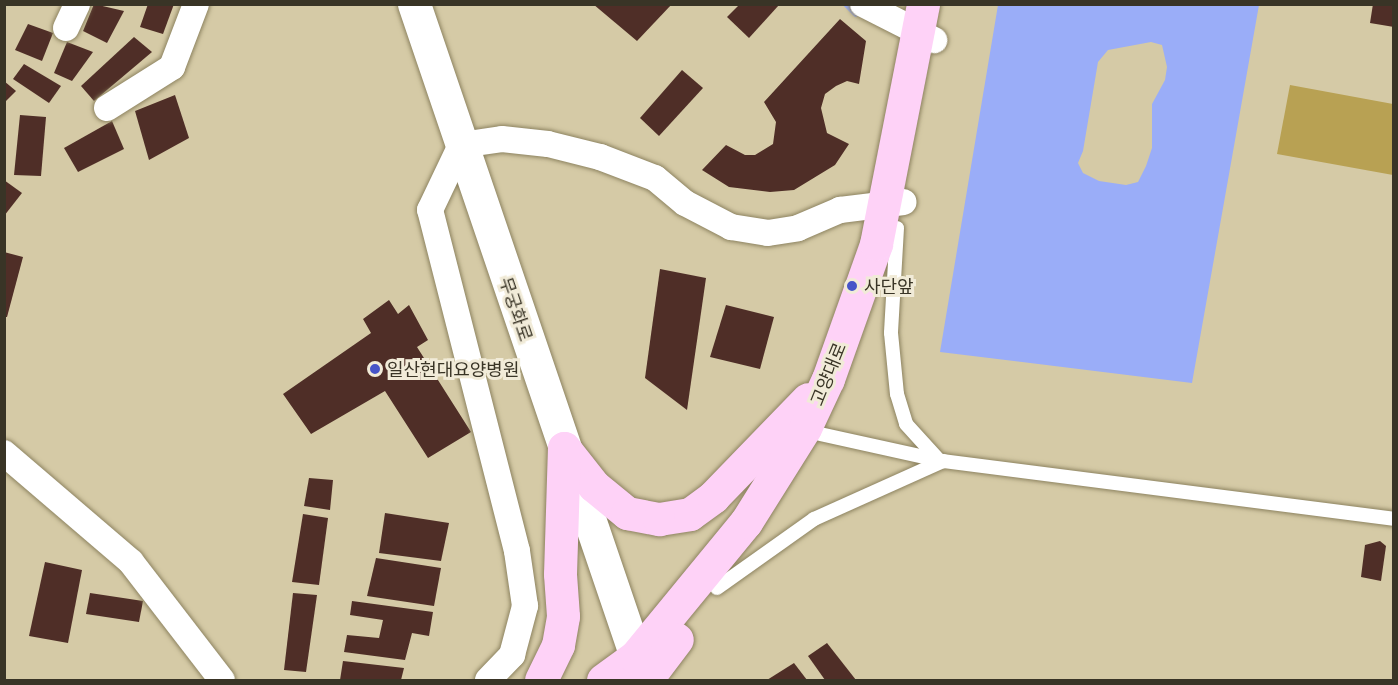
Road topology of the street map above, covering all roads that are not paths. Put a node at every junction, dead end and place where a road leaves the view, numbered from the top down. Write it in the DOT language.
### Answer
graph roads {
  1 [pos="77,4"];
  2 [pos="196,4"];
  3 [pos="414,4"];
  4 [pos="862,4"];
  5 [pos="940,4"];
  6 [pos="925,26"];
  7 [pos="66,28"];
  8 [pos="107,108"];
  9 [pos="461,145"];
  10 [pos="896,212"];
  11 [pos="828,379"];
  12 [pos="820,434"];
  13 [pos="564,448"];
  14 [pos="4,453"];
  15 [pos="943,461"];
  16 [pos="1394,519"];
  17 [pos="717,588"];
  18 [pos="642,673"];
  19 [pos="222,681"];
  20 [pos="488,681"];
  21 [pos="541,681"];
  22 [pos="603,681"];
  1 -- 7 [label="street"];
  2 -- 8 [label="street"];
  3 -- 9 [label="main road, 무궁화로"];
  4 -- 6 [label="street"];
  5 -- 6 [label="main road, 고양대로"];
  6 -- 10 [label="main road, 고양대로"];
  9 -- 10 [label="street"];
  9 -- 13 [label="main road, 무궁화로"];
  9 -- 20 [label="street"];
  10 -- 11 [label="main road, 고양대로"];
  10 -- 12 [label="main road, 고양대로"];
  10 -- 15 [label="lane"];
  11 -- 13 [label="main road"];
  11 -- 18 [label="main road, 고양대로"];
  12 -- 15 [label="lane"];
  12 -- 17 [label="main road, 고양대로"];
  13 -- 18 [label="main road, 무궁화로"];
  13 -- 21 [label="main road"];
  14 -- 19 [label="street"];
  15 -- 16 [label="lane"];
  15 -- 17 [label="lane"];
  17 -- 18 [label="main road, 고양대로"];
  18 -- 22 [label="main road, 고양대로"];
}
